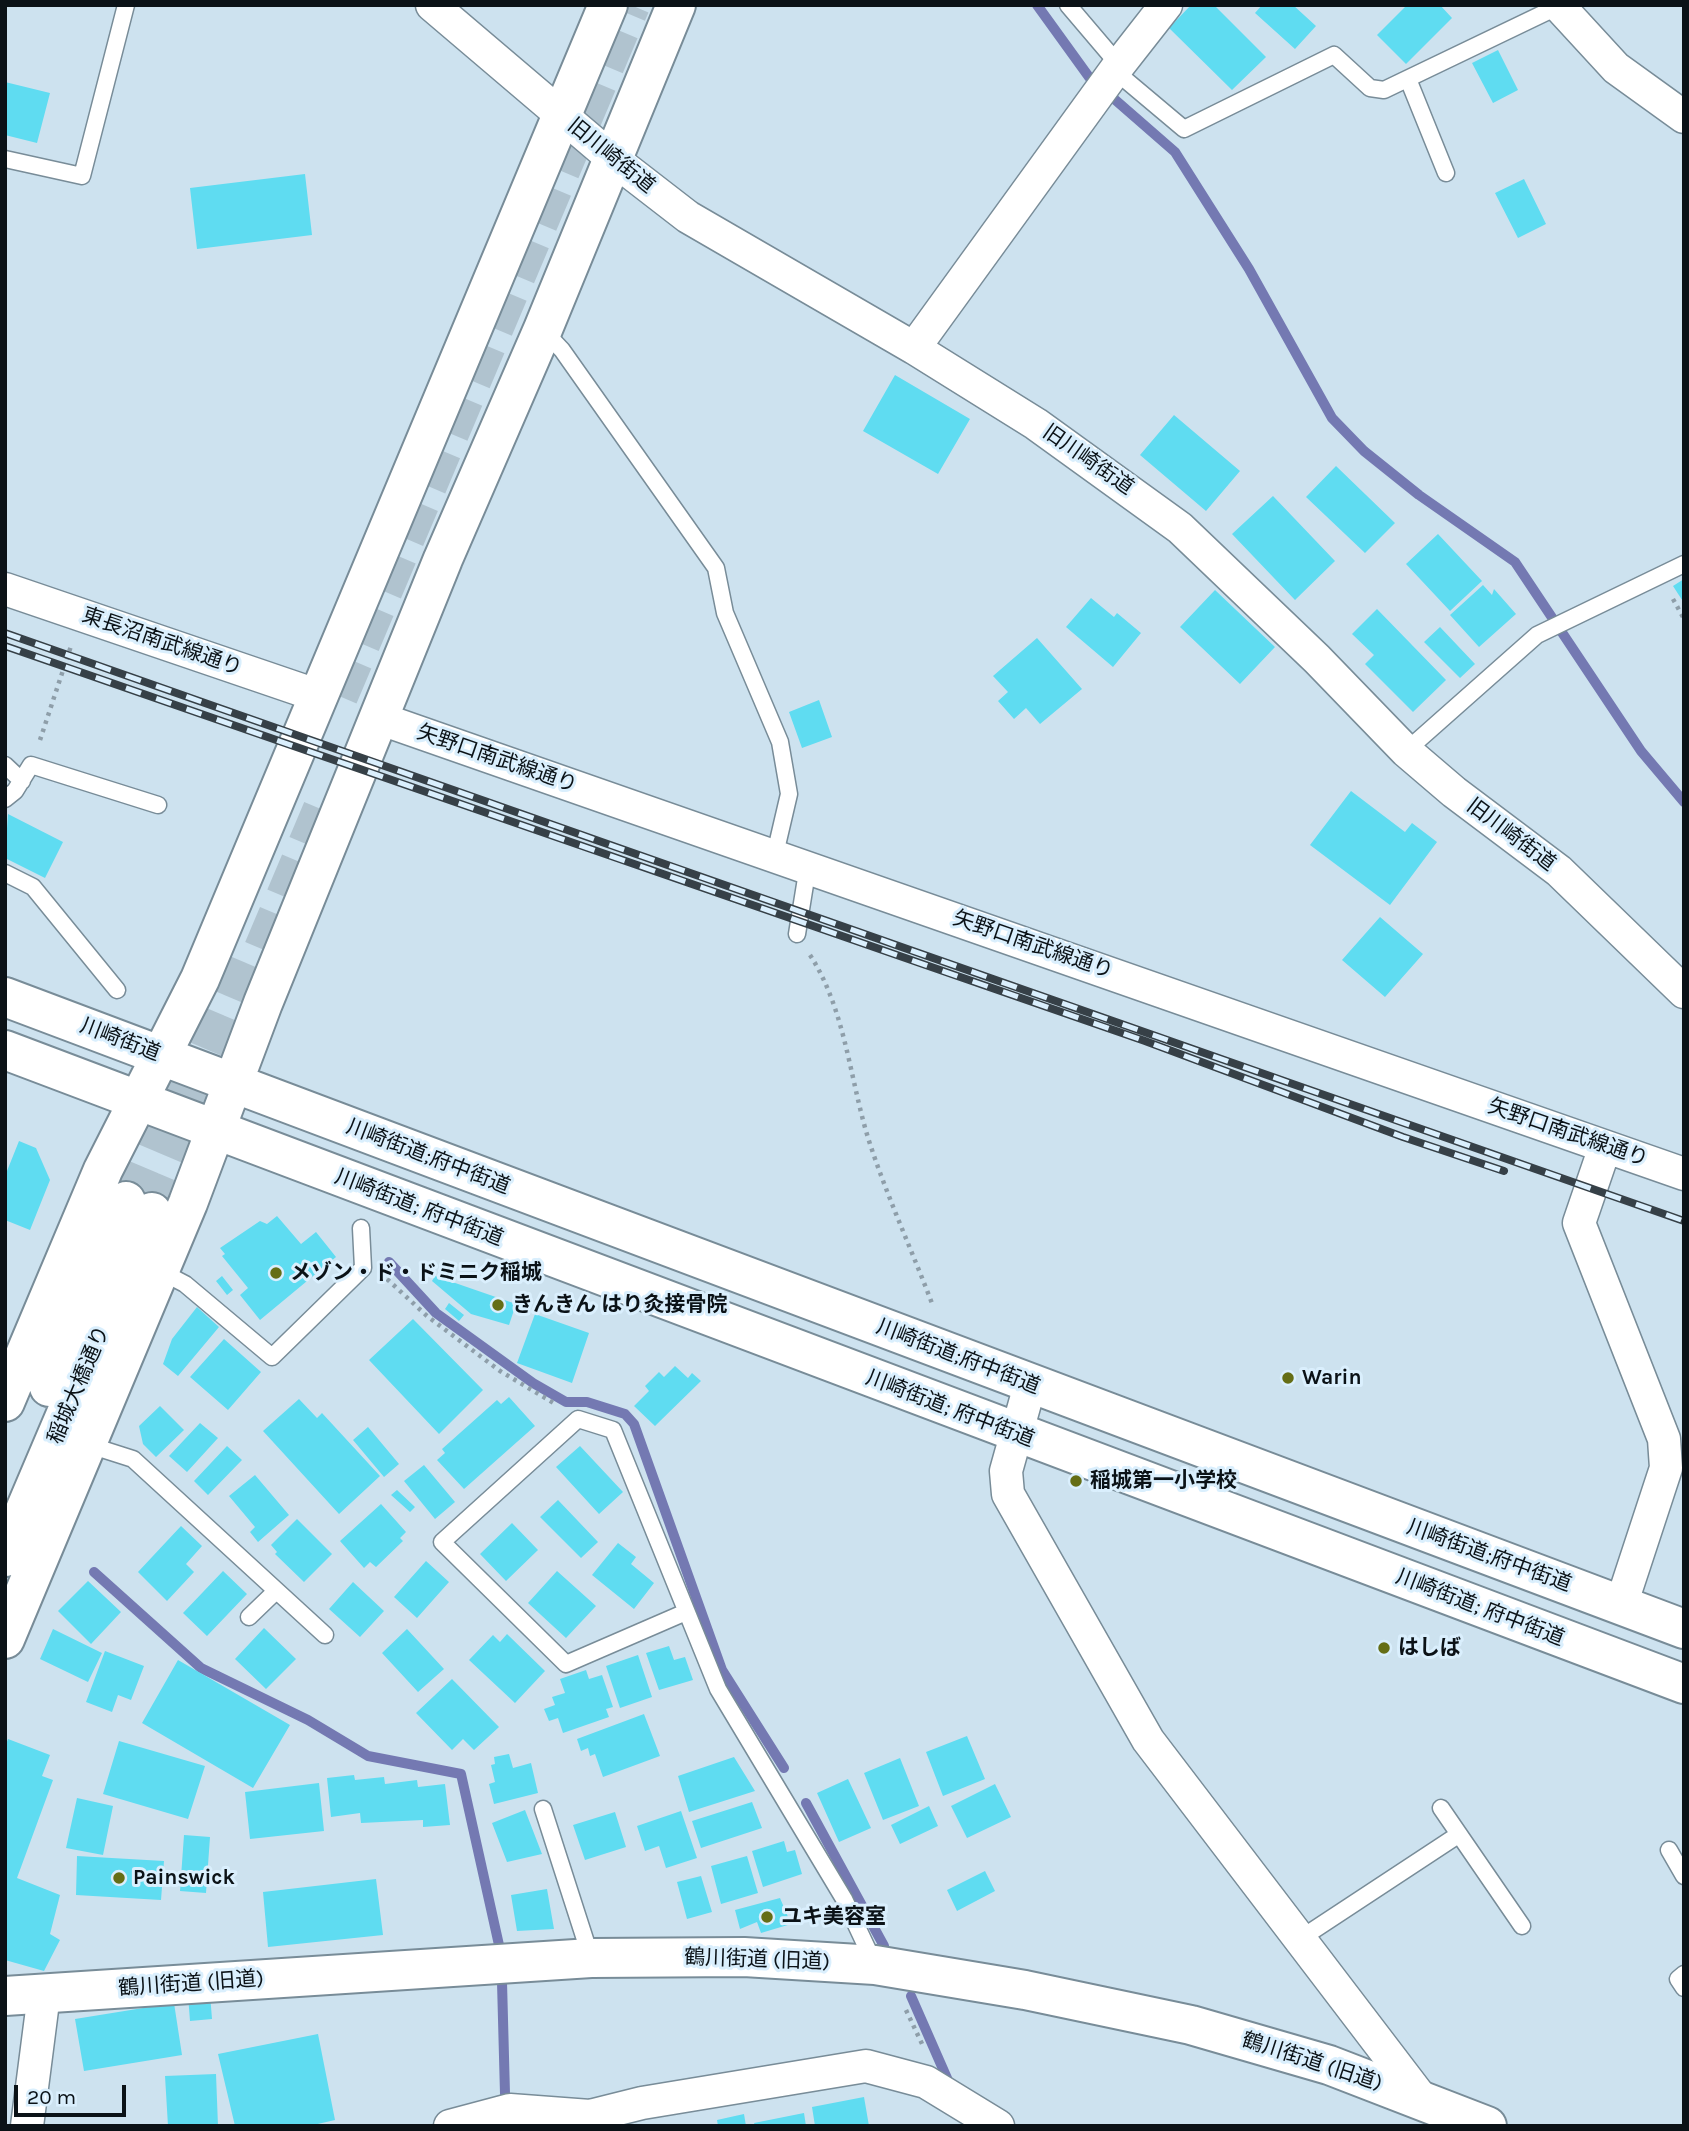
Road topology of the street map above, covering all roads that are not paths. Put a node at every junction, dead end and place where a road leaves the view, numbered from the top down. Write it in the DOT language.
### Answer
graph roads {
  1 [pos="126,5"];
  2 [pos="432,5"];
  3 [pos="608,5"];
  4 [pos="676,5"];
  5 [pos="1068,5"];
  6 [pos="1166,5"];
  7 [pos="1558,6"];
  8 [pos="1117,68"];
  9 [pos="1408,79"];
  10 [pos="562,116"];
  11 [pos="1684,117"];
  12 [pos="5,159"];
  13 [pos="613,159"];
  14 [pos="1446,173"];
  15 [pos="542,329"];
  16 [pos="914,348"];
  17 [pos="1684,564"];
  18 [pos="5,589"];
  19 [pos="319,696"];
  20 [pos="381,719"];
  21 [pos="1406,751"];
  22 [pos="5,765"];
  23 [pos="22,781"];
  24 [pos="5,799"];
  25 [pos="158,805"];
  26 [pos="775,854"];
  27 [pos="808,866"];
  28 [pos="5,873"];
  29 [pos="797,934"];
  30 [pos="117,990"];
  31 [pos="1684,992"];
  32 [pos="5,997"];
  33 [pos="5,1050"];
  34 [pos="160,1056"];
  35 [pos="234,1083"];
  36 [pos="137,1100"];
  37 [pos="216,1130"];
  38 [pos="1605,1147"];
  39 [pos="1684,1174"];
  40 [pos="361,1228"];
  41 [pos="160,1271"];
  42 [pos="1030,1385"];
  43 [pos="5,1402"];
  44 [pos="1014,1433"];
  45 [pos="86,1444"];
  46 [pos="5,1492"];
  47 [pos="5,1557"];
  48 [pos="276,1591"];
  49 [pos="1621,1605"];
  50 [pos="686,1612"];
  51 [pos="249,1617"];
  52 [pos="1684,1629"];
  53 [pos="325,1635"];
  54 [pos="5,1639"];
  55 [pos="1684,1684"];
  56 [pos="1441,1808"];
  57 [pos="543,1809"];
  58 [pos="1458,1835"];
  59 [pos="1669,1850"];
  60 [pos="1684,1876"];
  61 [pos="1522,1926"];
  62 [pos="1300,1939"];
  63 [pos="592,1958"];
  64 [pos="881,1966"];
  65 [pos="1684,1974"];
  66 [pos="1684,1989"];
  67 [pos="44,1994"];
  68 [pos="5,1996"];
  69 [pos="1432,2110"];
  70 [pos="27,2126"];
  71 [pos="450,2126"];
  72 [pos="998,2126"];
  73 [pos="1486,2126"];
  1 -- 12 [label="lane"];
  2 -- 10 [label="street, 旧川崎街道"];
  3 -- 10 [label="main road"];
  4 -- 13 [label="main road"];
  5 -- 8 [label="lane"];
  6 -- 8 [label="street"];
  7 -- 9 [label="lane"];
  7 -- 11 [label="street"];
  8 -- 9 [label="lane"];
  8 -- 16 [label="street"];
  9 -- 14 [label="lane"];
  10 -- 13 [label="street, 旧川崎街道"];
  10 -- 19 [label="main road"];
  13 -- 15 [label="main road"];
  13 -- 16 [label="street, 旧川崎街道"];
  15 -- 20 [label="main road"];
  15 -- 26 [label="lane"];
  16 -- 21 [label="street, 旧川崎街道"];
  17 -- 21 [label="lane"];
  18 -- 19 [label="street, 東長沼南武線通り"];
  19 -- 34 [label="main road"];
  20 -- 26 [label="street, 矢野口南武線通り"];
  20 -- 35 [label="main road"];
  21 -- 31 [label="street, 旧川崎街道"];
  22 -- 23 [label="lane"];
  23 -- 24 [label="lane"];
  23 -- 25 [label="lane"];
  26 -- 27 [label="street, 矢野口南武線通り"];
  27 -- 29 [label="lane"];
  27 -- 38 [label="street, 矢野口南武線通り"];
  28 -- 30 [label="lane"];
  32 -- 34 [label="main road, 川崎街道"];
  33 -- 36 [label="main road"];
  34 -- 35 [label="main road, 川崎街道"];
  34 -- 36 [label="main road"];
  35 -- 37 [label="main road"];
  35 -- 42 [label="main road, 川崎街道;府中街道"];
  36 -- 37 [label="main road"];
  36 -- 43 [label="main road"];
  37 -- 41 [label="main road"];
  37 -- 44 [label="main road, 川崎街道; 府中街道"];
  38 -- 39 [label="street, 矢野口南武線通り"];
  38 -- 49 [label="street"];
  40 -- 41 [label="lane"];
  41 -- 45 [label="main road"];
  42 -- 44 [label="street"];
  42 -- 49 [label="main road, 川崎街道;府中街道"];
  44 -- 55 [label="main road, 川崎街道; 府中街道"];
  44 -- 62 [label="street"];
  45 -- 48 [label="lane"];
  45 -- 54 [label="main road"];
  46 -- 47 [label="main road, 稲城大橋通り"];
  48 -- 51 [label="lane"];
  48 -- 53 [label="lane"];
  49 -- 52 [label="main road, 川崎街道;府中街道"];
  50 -- 50 [label="lane"];
  50 -- 64 [label="lane"];
  56 -- 58 [label="lane"];
  57 -- 63 [label="lane"];
  58 -- 61 [label="lane"];
  58 -- 62 [label="lane"];
  59 -- 60 [label="lane"];
  62 -- 69 [label="street"];
  63 -- 64 [label="main road, 鶴川街道 (旧道)"];
  63 -- 67 [label="main road, 鶴川街道 (旧道)"];
  64 -- 69 [label="main road, 鶴川街道 (旧道)"];
  65 -- 66 [label="lane"];
  67 -- 68 [label="main road, 鶴川街道 (旧道)"];
  67 -- 70 [label="street"];
  69 -- 73 [label="main road, 鶴川街道 (旧道)"];
  71 -- 72 [label="street"];
}
